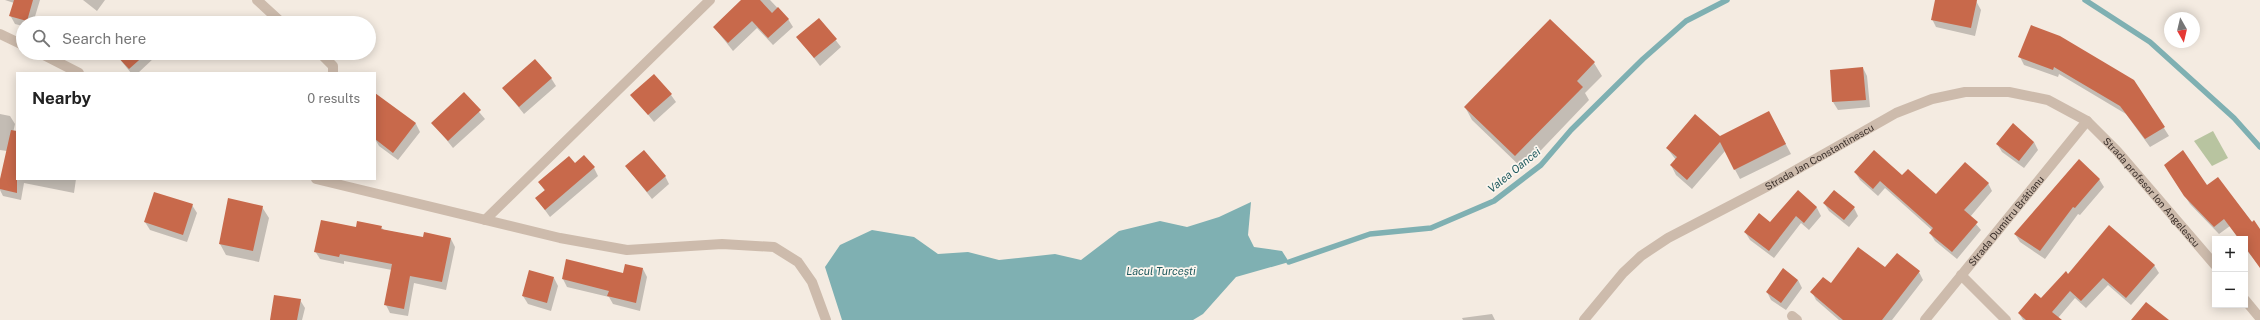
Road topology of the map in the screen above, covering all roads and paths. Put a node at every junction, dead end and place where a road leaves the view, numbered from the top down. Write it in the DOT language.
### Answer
graph roads {
  1 [pos="257,0"];
  2 [pos="710,0"];
  3 [pos="274,16"];
  4 [pos="0,34"];
  5 [pos="16,42"];
  6 [pos="54,60"];
  7 [pos="327,60"];
  8 [pos="77,72"];
  9 [pos="333,72"];
  10 [pos="2087,121"];
  11 [pos="320,180"];
  12 [pos="485,220"];
  13 [pos="2212,262"];
  14 [pos="1961,275"];
  15 [pos="2248,304"];
  16 [pos="2260,318"];
  17 [pos="826,320"];
  18 [pos="1584,320"];
  19 [pos="1925,320"];
  20 [pos="2006,320"];
  1 -- 3 [label="street"];
  2 -- 12 [label="street"];
  4 -- 5 [label="street"];
  6 -- 8 [label="street"];
  7 -- 9 [label="street"];
  10 -- 13 [label="street, Strada profesor Ion Angelescu"];
  10 -- 14 [label="street, Strada Dumitru Brătianu"];
  10 -- 18 [label="street, Strada Jan Constantinescu"];
  11 -- 12 [label="street"];
  12 -- 17 [label="street"];
  14 -- 19 [label="street, Strada Dumitru Brătianu"];
  14 -- 20 [label="street"];
  15 -- 16 [label="street"];
}
